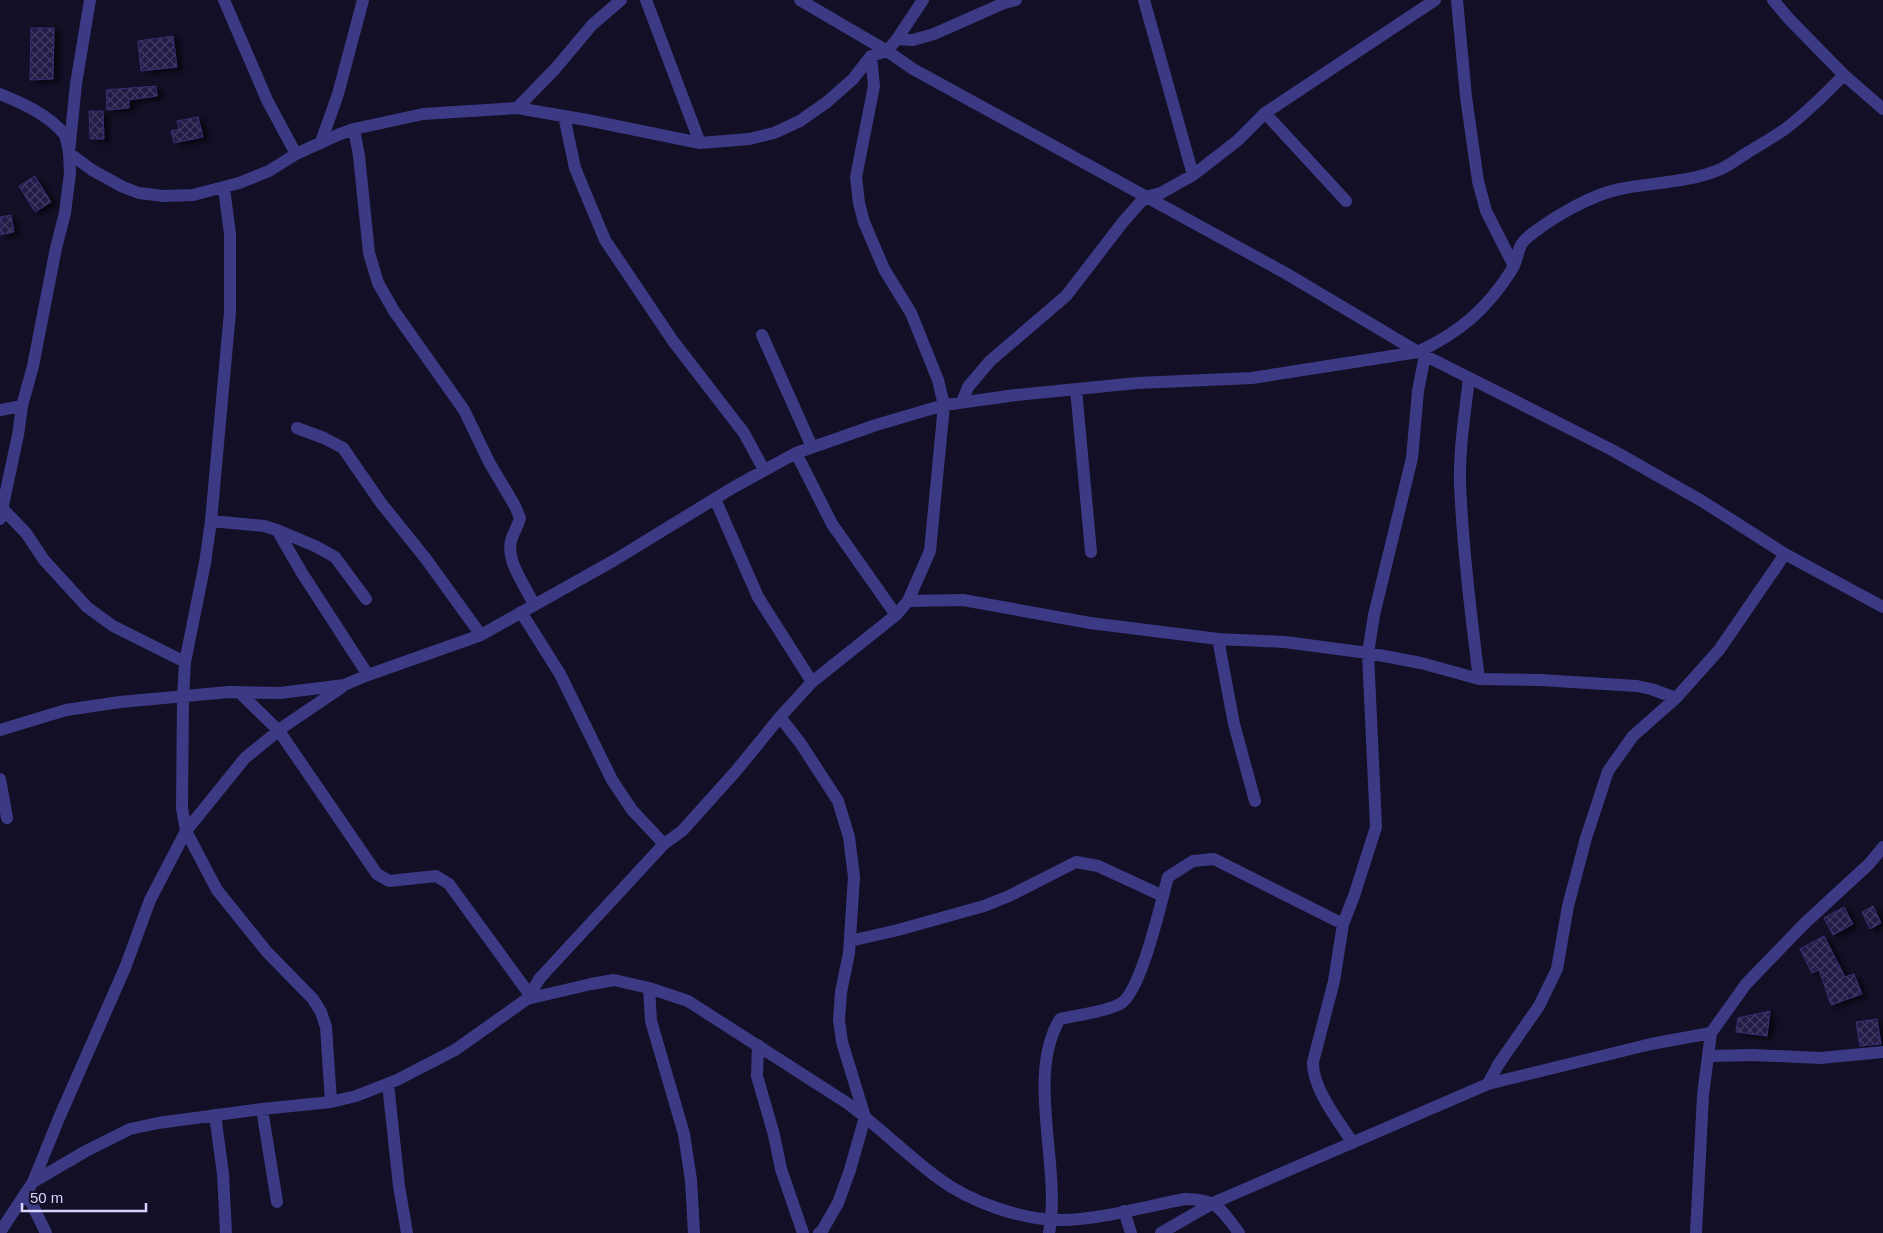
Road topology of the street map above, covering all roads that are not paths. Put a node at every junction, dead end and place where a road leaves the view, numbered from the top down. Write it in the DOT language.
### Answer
graph roads {
  1 [pos="90,0"];
  2 [pos="224,0"];
  3 [pos="363,0"];
  4 [pos="621,0"];
  5 [pos="646,0"];
  6 [pos="800,0"];
  7 [pos="923,0"];
  8 [pos="1016,0"];
  9 [pos="1144,0"];
  10 [pos="1435,0"];
  11 [pos="1457,0"];
  12 [pos="1774,0"];
  13 [pos="897,39"];
  14 [pos="887,51"];
  15 [pos="871,56"];
  16 [pos="1844,75"];
  17 [pos="0,94"];
  18 [pos="517,108"];
  19 [pos="1883,109"];
  20 [pos="1265,113"];
  21 [pos="564,116"];
  22 [pos="354,129"];
  23 [pos="321,142"];
  24 [pos="700,143"];
  25 [pos="69,153"];
  26 [pos="296,154"];
  27 [pos="1193,175"];
  28 [pos="224,188"];
  29 [pos="1145,197"];
  30 [pos="1346,202"];
  31 [pos="1514,266"];
  32 [pos="762,335"];
  33 [pos="1422,354"];
  34 [pos="1469,378"];
  35 [pos="1076,389"];
  36 [pos="962,402"];
  37 [pos="944,405"];
  38 [pos="22,406"];
  39 [pos="0,410"];
  40 [pos="297,428"];
  41 [pos="812,447"];
  42 [pos="796,453"];
  43 [pos="764,470"];
  44 [pos="715,499"];
  45 [pos="1,512"];
  46 [pos="211,520"];
  47 [pos="278,530"];
  48 [pos="1091,552"];
  49 [pos="1785,554"];
  50 [pos="366,599"];
  51 [pos="908,601"];
  52 [pos="534,604"];
  53 [pos="1883,607"];
  54 [pos="522,612"];
  55 [pos="896,615"];
  56 [pos="481,635"];
  57 [pos="1218,639"];
  58 [pos="1368,652"];
  59 [pos="185,662"];
  60 [pos="368,675"];
  61 [pos="1479,679"];
  62 [pos="812,682"];
  63 [pos="344,686"];
  64 [pos="240,692"];
  65 [pos="182,698"];
  66 [pos="1676,698"];
  67 [pos="780,717"];
  68 [pos="0,730"];
  69 [pos="279,731"];
  70 [pos="0,779"];
  71 [pos="1255,801"];
  72 [pos="7,818"];
  73 [pos="186,831"];
  74 [pos="664,844"];
  75 [pos="1883,847"];
  76 [pos="1163,896"];
  77 [pos="1343,924"];
  78 [pos="850,941"];
  79 [pos="649,988"];
  80 [pos="529,997"];
  81 [pos="1711,1033"];
  82 [pos="758,1045"];
  83 [pos="1881,1054"];
  84 [pos="1709,1056"];
  85 [pos="388,1084"];
  86 [pos="1488,1084"];
  87 [pos="332,1102"];
  88 [pos="262,1109"];
  89 [pos="215,1115"];
  90 [pos="865,1116"];
  91 [pos="1353,1144"];
  92 [pos="30,1187"];
  93 [pos="277,1202"];
  94 [pos="1213,1203"];
  95 [pos="1124,1211"];
  96 [pos="1052,1220"];
  97 [pos="0,1232"];
  98 [pos="46,1233"];
  99 [pos="226,1233"];
  100 [pos="407,1233"];
  101 [pos="694,1233"];
  102 [pos="803,1233"];
  103 [pos="819,1233"];
  104 [pos="1049,1233"];
  105 [pos="1131,1233"];
  106 [pos="1161,1233"];
  107 [pos="1240,1233"];
  108 [pos="1696,1233"];
  1 -- 25 [label="street"];
  2 -- 26 [label="street"];
  3 -- 23 [label="street"];
  4 -- 18 [label="street"];
  5 -- 24 [label="street"];
  6 -- 14 [label="street"];
  7 -- 13 [label="street"];
  8 -- 13 [label="street"];
  9 -- 27 [label="street"];
  10 -- 20 [label="street"];
  11 -- 31 [label="street"];
  12 -- 16 [label="street"];
  13 -- 14 [label="street"];
  14 -- 15 [label="street"];
  14 -- 29 [label="street"];
  15 -- 24 [label="street"];
  15 -- 37 [label="street"];
  16 -- 19 [label="street"];
  16 -- 31 [label="street"];
  17 -- 25 [label="street"];
  18 -- 21 [label="street"];
  18 -- 22 [label="street"];
  20 -- 27 [label="street"];
  20 -- 30 [label="street"];
  21 -- 24 [label="street"];
  21 -- 43 [label="street"];
  22 -- 23 [label="street"];
  22 -- 52 [label="street"];
  23 -- 26 [label="street"];
  25 -- 28 [label="street"];
  25 -- 38 [label="street"];
  26 -- 28 [label="street"];
  27 -- 29 [label="street"];
  28 -- 46 [label="street"];
  29 -- 33 [label="street"];
  29 -- 36 [label="street"];
  31 -- 33 [label="street"];
  32 -- 41 [label="street"];
  33 -- 34 [label="street"];
  33 -- 35 [label="street"];
  33 -- 58 [label="street"];
  34 -- 49 [label="street"];
  34 -- 61 [label="street"];
  35 -- 36 [label="street"];
  35 -- 48 [label="street"];
  36 -- 37 [label="street"];
  37 -- 41 [label="street"];
  37 -- 51 [label="street"];
  38 -- 39 [label="street"];
  38 -- 45 [label="street"];
  40 -- 56 [label="street"];
  41 -- 42 [label="street"];
  42 -- 43 [label="street"];
  42 -- 55 [label="street"];
  43 -- 44 [label="street"];
  44 -- 52 [label="street"];
  44 -- 62 [label="street"];
  45 -- 59 [label="street"];
  46 -- 47 [label="street"];
  46 -- 59 [label="street"];
  47 -- 50 [label="street"];
  47 -- 60 [label="street"];
  49 -- 53 [label="street"];
  49 -- 66 [label="street"];
  51 -- 55 [label="street"];
  51 -- 57 [label="street"];
  52 -- 54 [label="street"];
  54 -- 56 [label="street"];
  54 -- 74 [label="street"];
  55 -- 62 [label="street"];
  56 -- 60 [label="street"];
  57 -- 58 [label="street"];
  57 -- 71 [label="street"];
  58 -- 61 [label="street"];
  58 -- 77 [label="street"];
  59 -- 65 [label="street"];
  60 -- 63 [label="street"];
  61 -- 66 [label="street"];
  62 -- 67 [label="street"];
  63 -- 64 [label="street"];
  63 -- 69 [label="street"];
  64 -- 65 [label="street"];
  64 -- 69 [label="street"];
  65 -- 68 [label="street"];
  65 -- 73 [label="street"];
  66 -- 86 [label="street"];
  67 -- 74 [label="street"];
  67 -- 78 [label="street"];
  69 -- 73 [label="street"];
  69 -- 80 [label="street"];
  70 -- 72 [label="street"];
  73 -- 87 [label="street"];
  73 -- 92 [label="street"];
  74 -- 80 [label="street"];
  75 -- 81 [label="street"];
  76 -- 77 [label="street"];
  76 -- 78 [label="street"];
  76 -- 96 [label="street"];
  77 -- 91 [label="street"];
  78 -- 90 [label="street"];
  79 -- 80 [label="street"];
  79 -- 82 [label="street"];
  79 -- 101 [label="street"];
  80 -- 85 [label="street"];
  81 -- 84 [label="street"];
  81 -- 86 [label="street"];
  82 -- 90 [label="street"];
  82 -- 102 [label="street"];
  83 -- 84 [label="street"];
  84 -- 108 [label="street"];
  85 -- 87 [label="street"];
  85 -- 100 [label="street"];
  86 -- 91 [label="street"];
  87 -- 88 [label="street"];
  88 -- 89 [label="street"];
  88 -- 93 [label="street"];
  89 -- 92 [label="street"];
  89 -- 99 [label="street"];
  90 -- 96 [label="street"];
  90 -- 103 [label="street"];
  91 -- 94 [label="street"];
  92 -- 97 [label="street"];
  92 -- 98 [label="street"];
  94 -- 95 [label="street"];
  94 -- 106 [label="street"];
  94 -- 107 [label="street"];
  95 -- 96 [label="street"];
  95 -- 105 [label="street"];
  96 -- 104 [label="street"];
}
